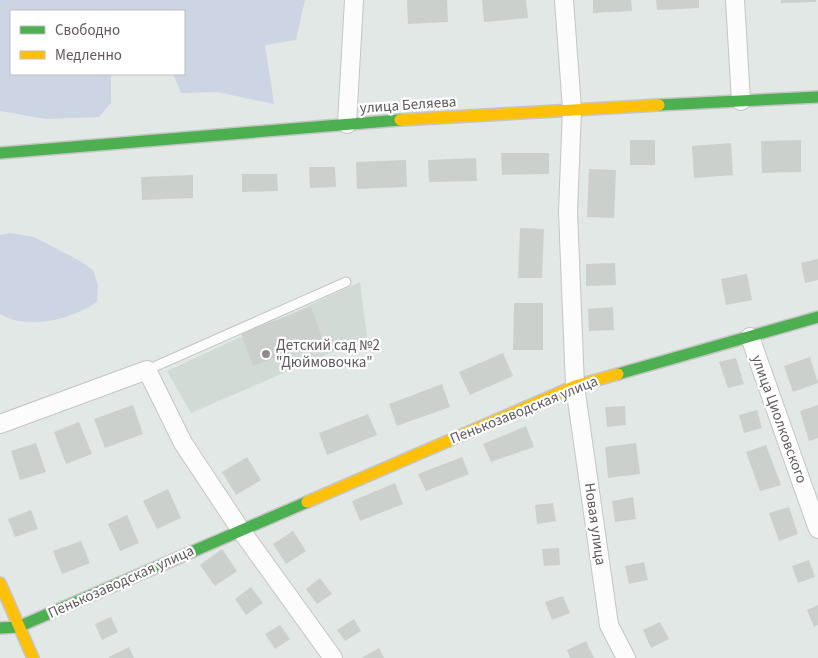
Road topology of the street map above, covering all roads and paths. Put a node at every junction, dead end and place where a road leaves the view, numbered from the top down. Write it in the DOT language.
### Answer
graph roads {
  1 [pos="354,0"];
  2 [pos="564,0"];
  3 [pos="735,0"];
  4 [pos="818,97"];
  5 [pos="741,101"];
  6 [pos="572,109"];
  7 [pos="346,124"];
  8 [pos="0,153"];
  9 [pos="346,282"];
  10 [pos="818,317"];
  11 [pos="750,337"];
  12 [pos="147,370"];
  13 [pos="575,386"];
  14 [pos="0,424"];
  15 [pos="240,529"];
  16 [pos="818,529"];
  17 [pos="0,583"];
  18 [pos="18,627"];
  19 [pos="0,628"];
  20 [pos="33,658"];
  21 [pos="333,658"];
  22 [pos="626,658"];
  1 -- 7 [label="street"];
  2 -- 6 [label="street, Новая улица"];
  3 -- 5 [label="street"];
  4 -- 5 [label="street, улица Беляева"];
  5 -- 6 [label="street, улица Беляева"];
  6 -- 7 [label="street, улица Беляева"];
  6 -- 13 [label="street, Новая улица"];
  7 -- 8 [label="street, улица Беляева"];
  9 -- 12 [label="lane"];
  10 -- 11 [label="street, Пенькозаводская улица"];
  11 -- 13 [label="street, Пенькозаводская улица"];
  11 -- 16 [label="street, улица Циолковского"];
  12 -- 14 [label="street"];
  12 -- 15 [label="street"];
  13 -- 15 [label="street, Пенькозаводская улица"];
  13 -- 22 [label="street, Новая улица"];
  15 -- 18 [label="street, Пенькозаводская улица"];
  15 -- 21 [label="street"];
  17 -- 18 [label="street"];
  18 -- 19 [label="street, Пенькозаводская улица"];
  18 -- 20 [label="street"];
}
